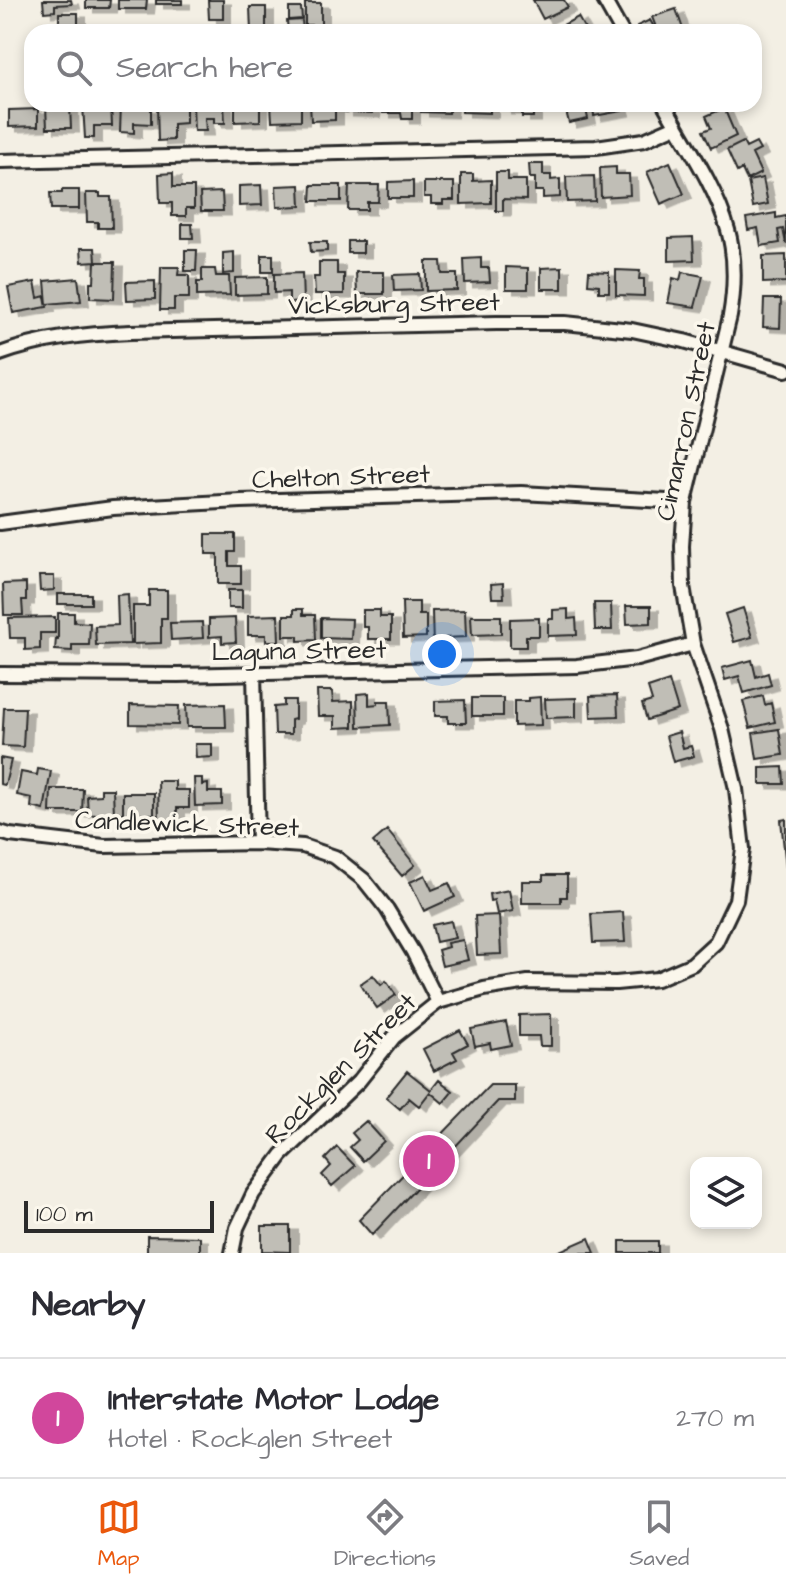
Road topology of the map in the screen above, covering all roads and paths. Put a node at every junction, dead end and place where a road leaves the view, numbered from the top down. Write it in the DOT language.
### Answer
graph roads {
  1 [pos="604,0"];
  2 [pos="618,24"];
  3 [pos="668,112"];
  4 [pos="676,126"];
  5 [pos="0,161"];
  6 [pos="722,352"];
  7 [pos="0,354"];
  8 [pos="786,370"];
  9 [pos="685,502"];
  10 [pos="0,523"];
  11 [pos="693,644"];
  12 [pos="254,673"];
  13 [pos="0,674"];
  14 [pos="0,832"];
  15 [pos="258,843"];
  16 [pos="676,971"];
  17 [pos="438,1002"];
  18 [pos="232,1253"];
  1 -- 2 [label="street"];
  3 -- 4 [label="street, Cimarron Street"];
  4 -- 5 [label="street"];
  4 -- 6 [label="street, Cimarron Street"];
  6 -- 7 [label="street, Vicksburg Street"];
  6 -- 8 [label="street, Vicksburg Street"];
  6 -- 9 [label="street, Cimarron Street"];
  9 -- 10 [label="street, Chelton Street"];
  9 -- 11 [label="street, Cimarron Street"];
  11 -- 12 [label="street, Laguna Street"];
  11 -- 16 [label="street, Cimarron Street"];
  12 -- 13 [label="street, Laguna Street"];
  12 -- 15 [label="street"];
  14 -- 15 [label="street, Candlewick Street"];
  15 -- 17 [label="street, Candlewick Street"];
  16 -- 17 [label="street, Rockglen Street"];
  17 -- 18 [label="street, Rockglen Street"];
}
